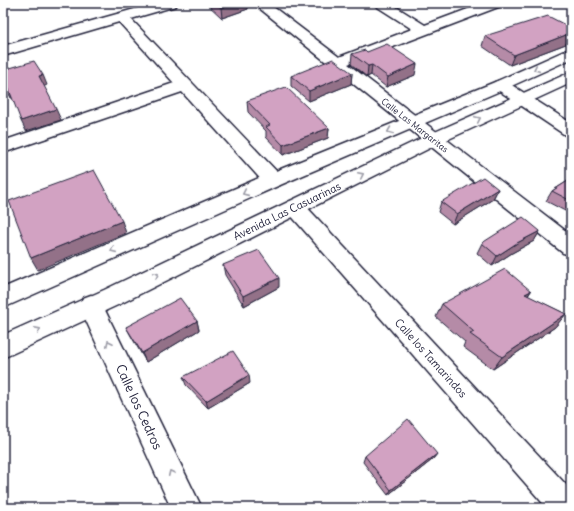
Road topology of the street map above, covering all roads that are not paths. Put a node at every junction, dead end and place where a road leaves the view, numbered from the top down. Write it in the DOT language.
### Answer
graph roads {
  1 [pos="171,3"];
  2 [pos="260,3"];
  3 [pos="381,3"];
  4 [pos="496,3"];
  5 [pos="123,18"];
  6 [pos="423,30"];
  7 [pos="3,51"];
  8 [pos="571,53"];
  9 [pos="337,63"];
  10 [pos="571,77"];
  11 [pos="185,85"];
  12 [pos="501,85"];
  13 [pos="522,99"];
  14 [pos="412,122"];
  15 [pos="571,131"];
  16 [pos="434,140"];
  17 [pos="3,147"];
  18 [pos="273,180"];
  19 [pos="295,207"];
  20 [pos="571,247"];
  21 [pos="3,298"];
  22 [pos="91,305"];
  23 [pos="3,347"];
  24 [pos="187,508"];
  25 [pos="567,508"];
  1 -- 5 [label="street"];
  2 -- 9 [label="street, Calle Las Margaritas"];
  3 -- 6 [label="street"];
  4 -- 6 [label="street"];
  5 -- 7 [label="street"];
  5 -- 11 [label="street"];
  6 -- 9 [label="street"];
  8 -- 12 [label="street, one-way"];
  9 -- 14 [label="street, Calle Las Margaritas"];
  10 -- 13 [label="street, Avenida Las Casuarinas"];
  11 -- 17 [label="street"];
  11 -- 18 [label="street"];
  12 -- 13 [label="street"];
  12 -- 14 [label="street"];
  13 -- 15 [label="street"];
  16 -- 13 [label="street, Avenida Las Casuarinas, one-way"];
  14 -- 16 [label="street, Calle Las Margaritas"];
  14 -- 18 [label="street, one-way"];
  19 -- 16 [label="street, Avenida Las Casuarinas, one-way"];
  16 -- 20 [label="street, Calle Las Margaritas"];
  18 -- 21 [label="street, one-way"];
  22 -- 19 [label="street, Avenida Las Casuarinas, one-way"];
  19 -- 25 [label="street, Calle los Tamarindos"];
  23 -- 22 [label="street, Avenida Las Casuarinas, one-way"];
  24 -- 22 [label="street, Calle los Cedros, one-way"];
}
